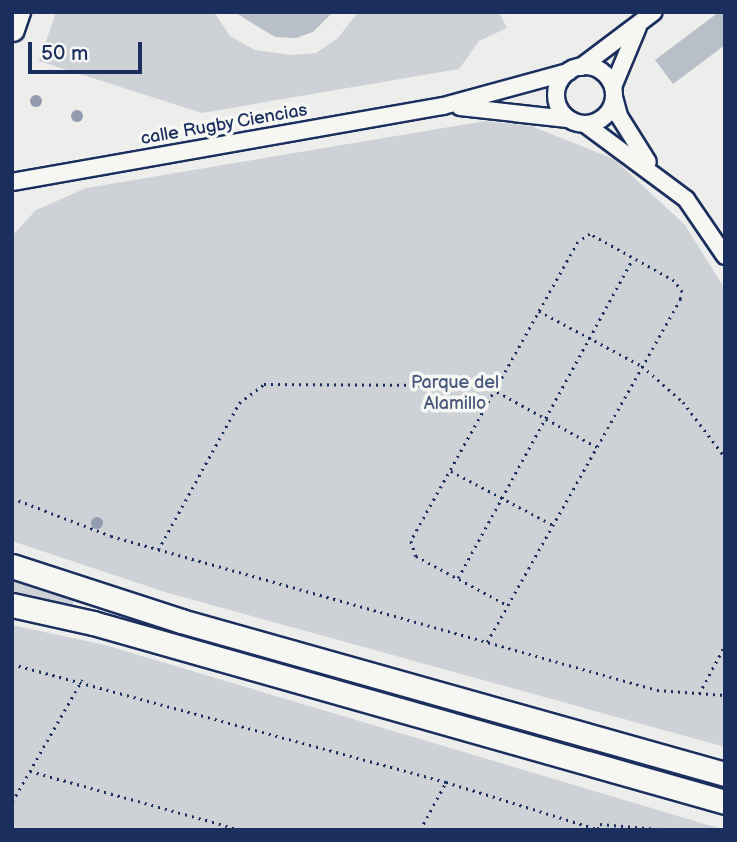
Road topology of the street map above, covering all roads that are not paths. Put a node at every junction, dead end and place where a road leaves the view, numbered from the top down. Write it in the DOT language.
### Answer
graph roads {
  1 [pos="18,12"];
  2 [pos="654,12"];
  3 [pos="641,22"];
  4 [pos="12,29"];
  5 [pos="574,69"];
  6 [pos="613,92"];
  7 [pos="443,106"];
  8 [pos="567,118"];
  9 [pos="585,124"];
  10 [pos="656,172"];
  11 [pos="12,182"];
  12 [pos="725,256"];
  13 [pos="12,554"];
  14 [pos="12,566"];
  15 [pos="12,605"];
  16 [pos="403,680"];
  17 [pos="725,774"];
  18 [pos="725,803"];
  1 -- 4 [label="main road"];
  2 -- 3 [label="street"];
  3 -- 5 [label="street"];
  3 -- 6 [label="street"];
  5 -- 6 [label="street"];
  5 -- 7 [label="street"];
  5 -- 8 [label="street"];
  6 -- 9 [label="street"];
  6 -- 10 [label="street"];
  7 -- 8 [label="street"];
  7 -- 11 [label="street, calle Rugby Ciencias"];
  8 -- 9 [label="street"];
  9 -- 10 [label="street"];
  10 -- 12 [label="street"];
  13 -- 16 [label="main road"];
  14 -- 16 [label="main road"];
  15 -- 18 [label="main road"];
  16 -- 17 [label="main road"];
}
